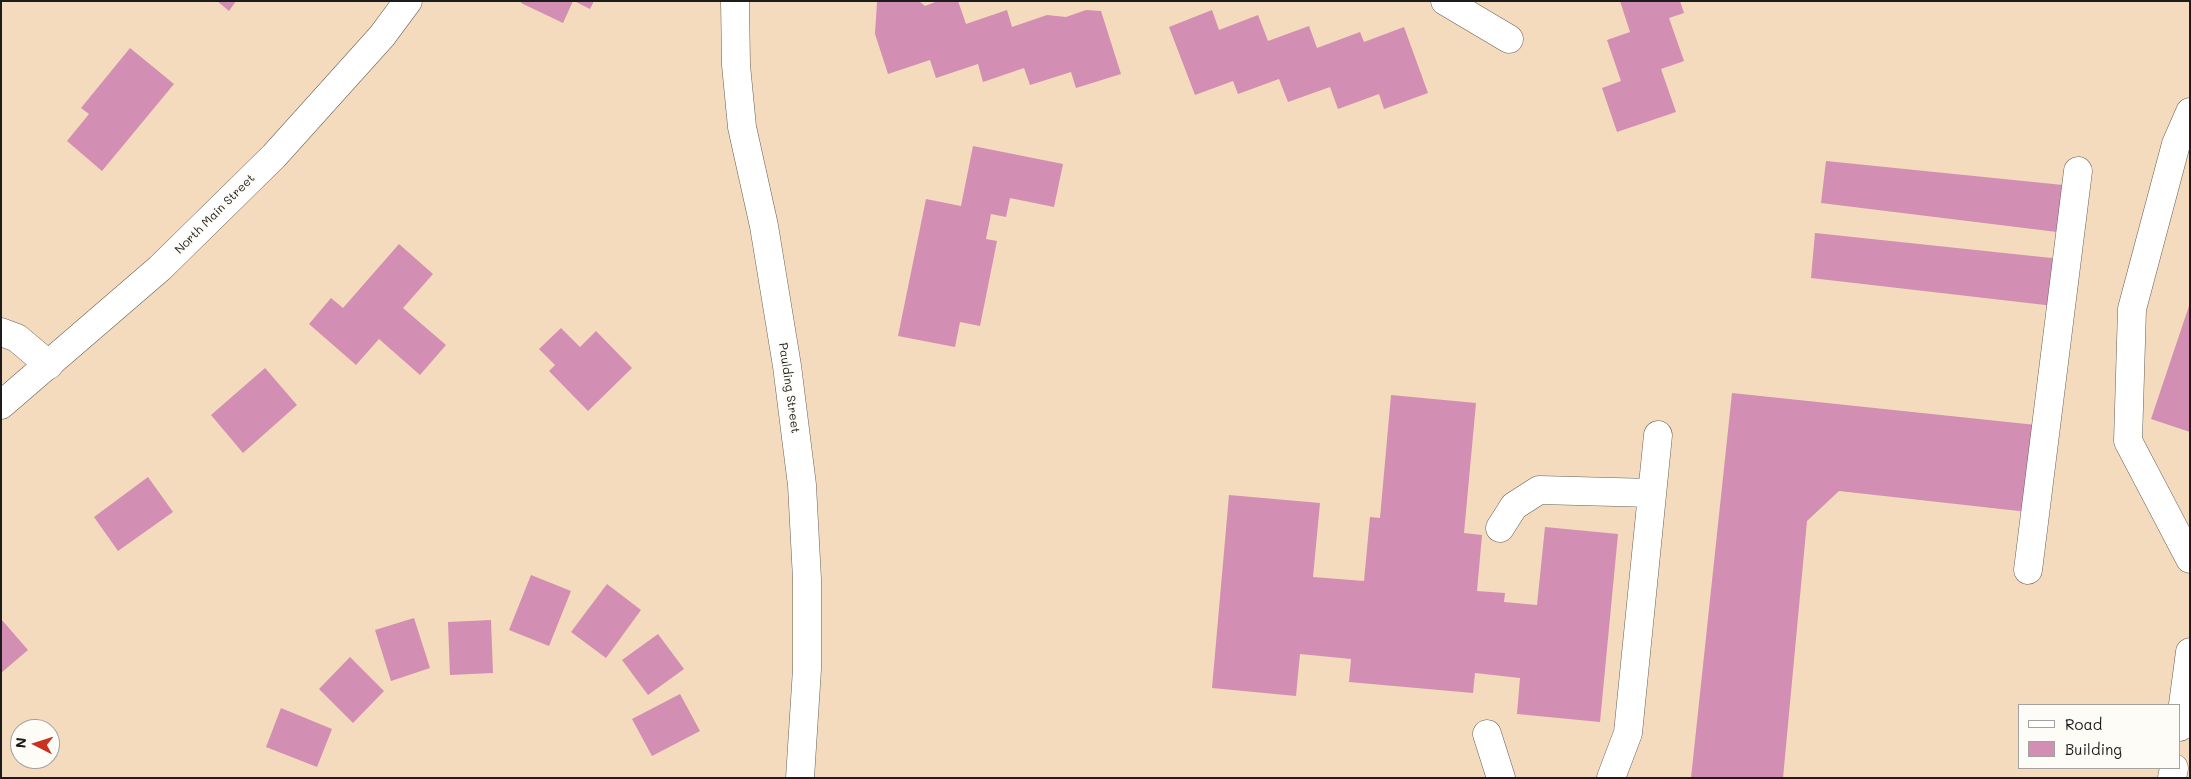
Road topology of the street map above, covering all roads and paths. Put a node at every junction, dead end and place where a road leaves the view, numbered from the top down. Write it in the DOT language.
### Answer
graph roads {
  1 [pos="408,1"];
  2 [pos="735,1"];
  3 [pos="1445,1"];
  4 [pos="1509,39"];
  5 [pos="2190,112"];
  6 [pos="2078,171"];
  7 [pos="1,332"];
  8 [pos="49,365"];
  9 [pos="1,405"];
  10 [pos="1658,435"];
  11 [pos="1652,493"];
  12 [pos="1500,528"];
  13 [pos="2190,559"];
  14 [pos="2028,570"];
  15 [pos="2190,652"];
  16 [pos="2181,719"];
  17 [pos="1487,734"];
  18 [pos="800,778"];
  19 [pos="1501,778"];
  20 [pos="1612,778"];
  1 -- 8 [label="street, North Main Street"];
  2 -- 18 [label="street, Paulding Street"];
  3 -- 4 [label="street"];
  5 -- 13 [label="street"];
  6 -- 14 [label="street"];
  7 -- 8 [label="street"];
  8 -- 9 [label="street, North Main Street"];
  10 -- 11 [label="street"];
  11 -- 12 [label="street"];
  11 -- 20 [label="street"];
  15 -- 16 [label="street"];
  17 -- 19 [label="street"];
}
